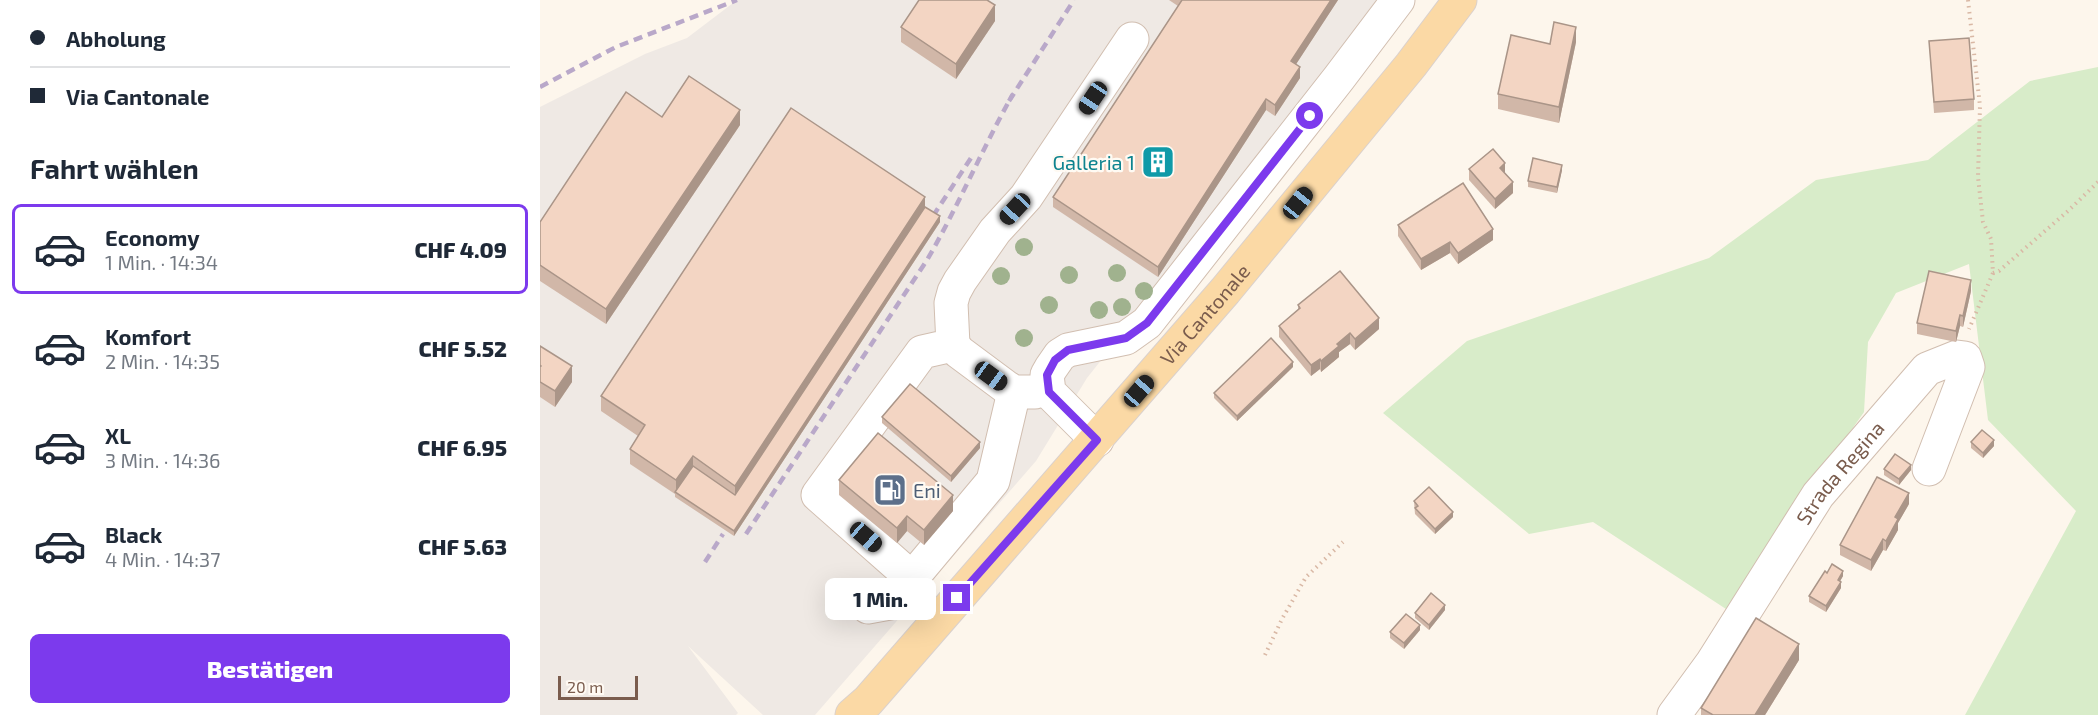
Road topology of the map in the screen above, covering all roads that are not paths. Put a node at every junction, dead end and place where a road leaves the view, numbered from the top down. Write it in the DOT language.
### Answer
graph roads {
  1 [pos="1398,0"];
  2 [pos="1460,0"];
  3 [pos="1132,39"];
  4 [pos="953,345"];
  5 [pos="1014,392"];
  6 [pos="1049,392"];
  7 [pos="1097,440"];
  8 [pos="1929,469"];
  9 [pos="912,578"];
  10 [pos="868,607"];
  11 [pos="860,710"];
  12 [pos="1674,715"];
  1 -- 6 [label="street"];
  2 -- 7 [label="main road, Via Cantonale"];
  3 -- 4 [label="street"];
  4 -- 5 [label="street"];
  4 -- 9 [label="street"];
  5 -- 6 [label="street"];
  5 -- 9 [label="street"];
  6 -- 7 [label="street"];
  7 -- 11 [label="main road, Via Cantonale"];
  8 -- 12 [label="street, Strada Regina"];
  9 -- 10 [label="street"];
}
